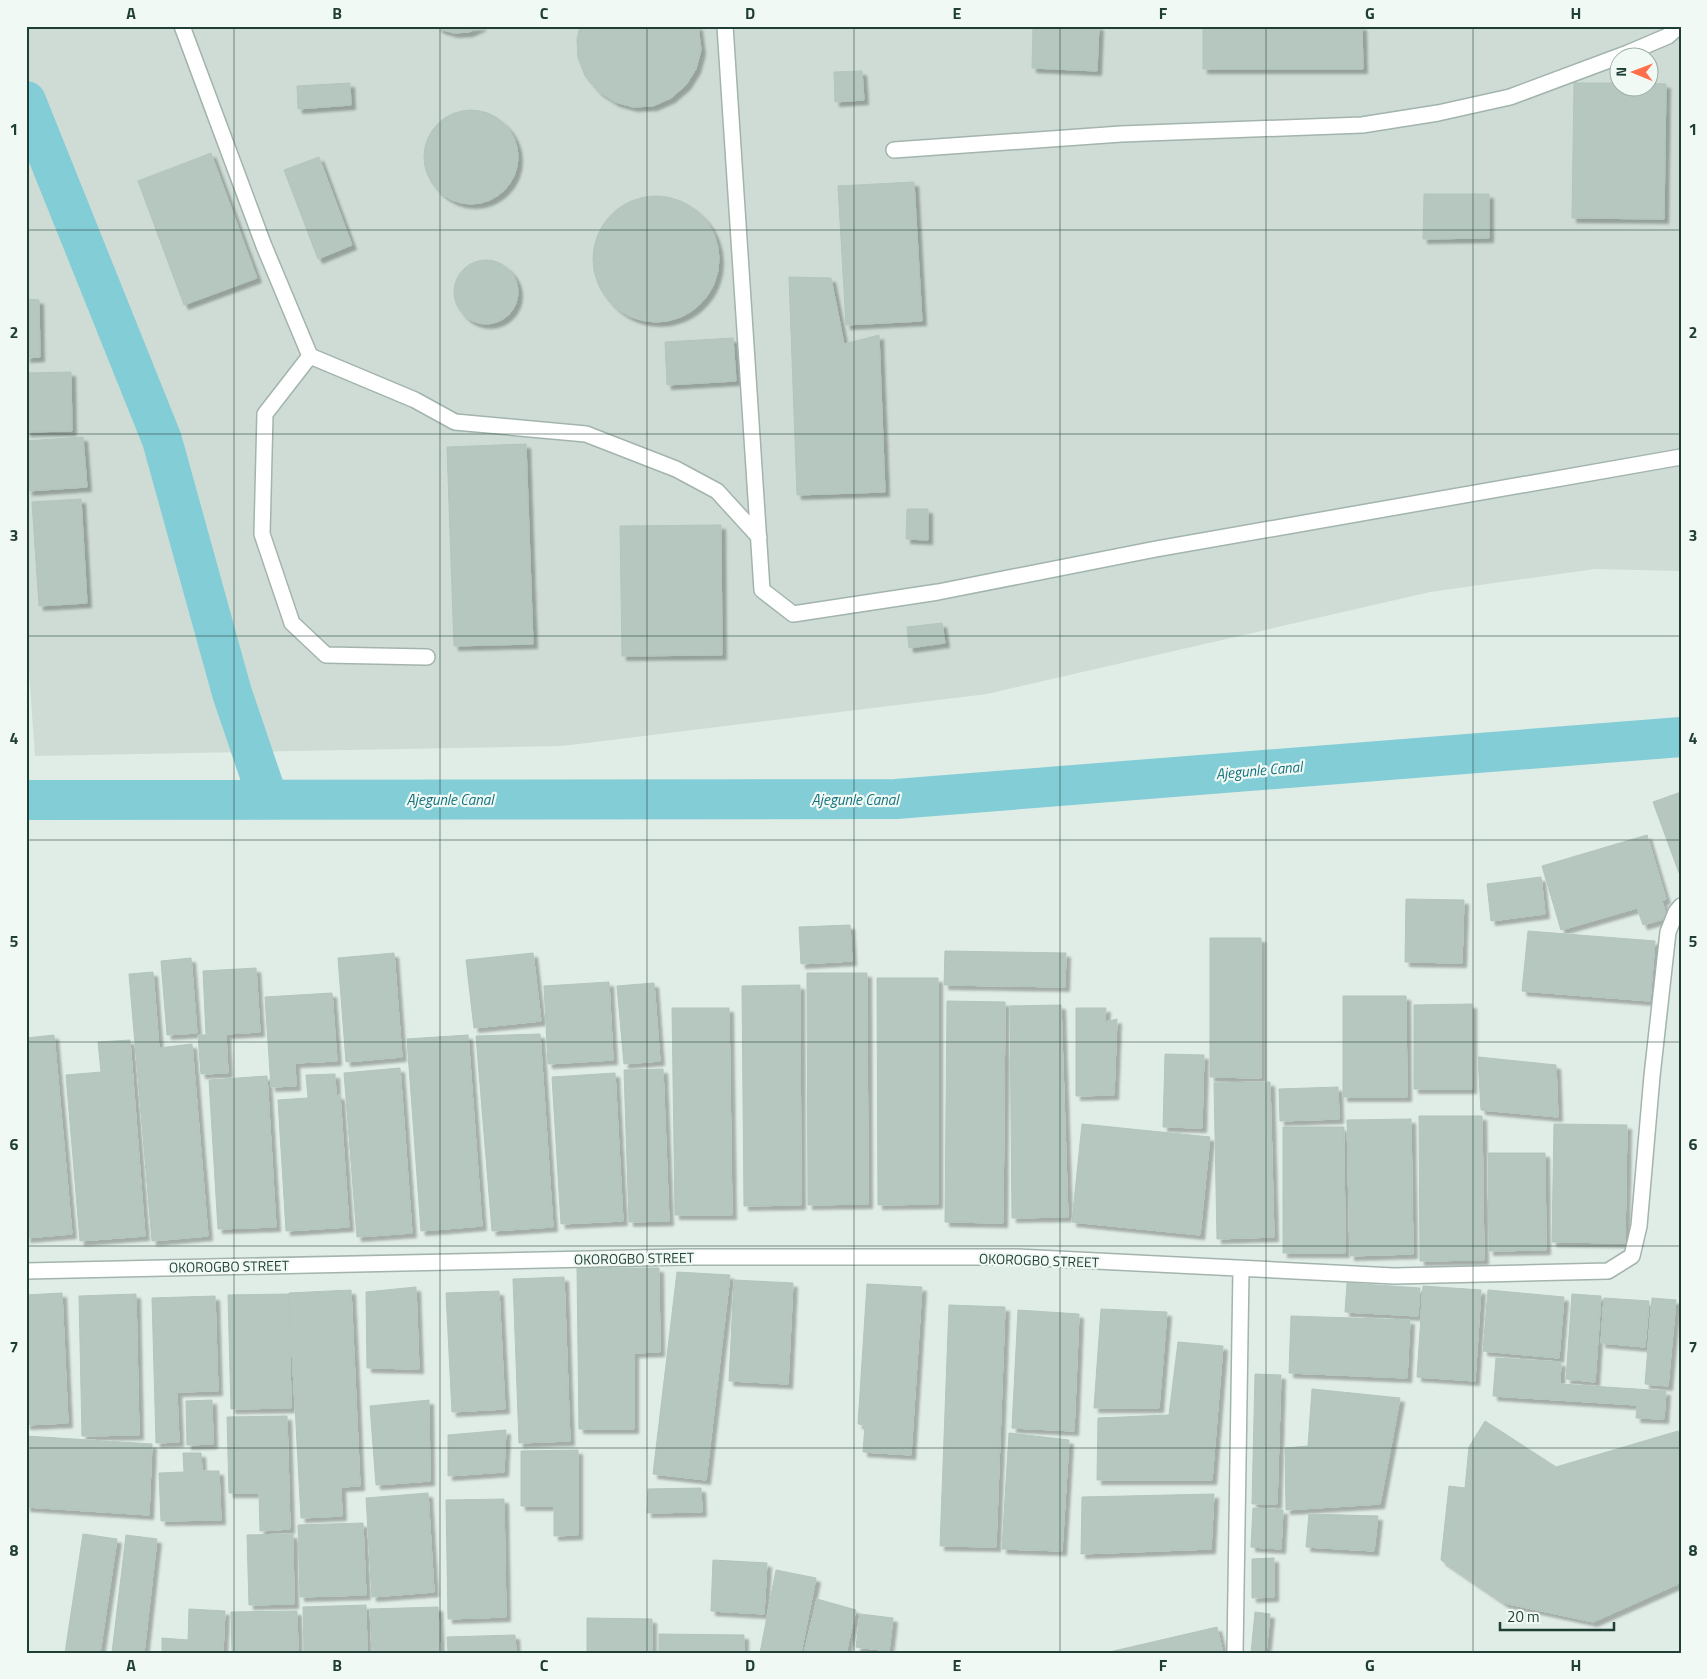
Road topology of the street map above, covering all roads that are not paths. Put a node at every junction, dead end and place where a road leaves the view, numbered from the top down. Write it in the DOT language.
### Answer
graph roads {
  1 [pos="182,26"];
  2 [pos="725,26"];
  3 [pos="1678,26"];
  4 [pos="894,150"];
  5 [pos="310,356"];
  6 [pos="1681,457"];
  7 [pos="759,537"];
  8 [pos="427,657"];
  9 [pos="1681,906"];
  10 [pos="1241,1270"];
  11 [pos="26,1271"];
  12 [pos="1235,1653"];
  1 -- 5 [label="street"];
  2 -- 7 [label="street"];
  3 -- 4 [label="street"];
  5 -- 7 [label="street"];
  5 -- 8 [label="street"];
  6 -- 7 [label="street"];
  9 -- 10 [label="street, OKOROGBO STREET"];
  10 -- 11 [label="street, OKOROGBO STREET"];
  10 -- 12 [label="street"];
}
